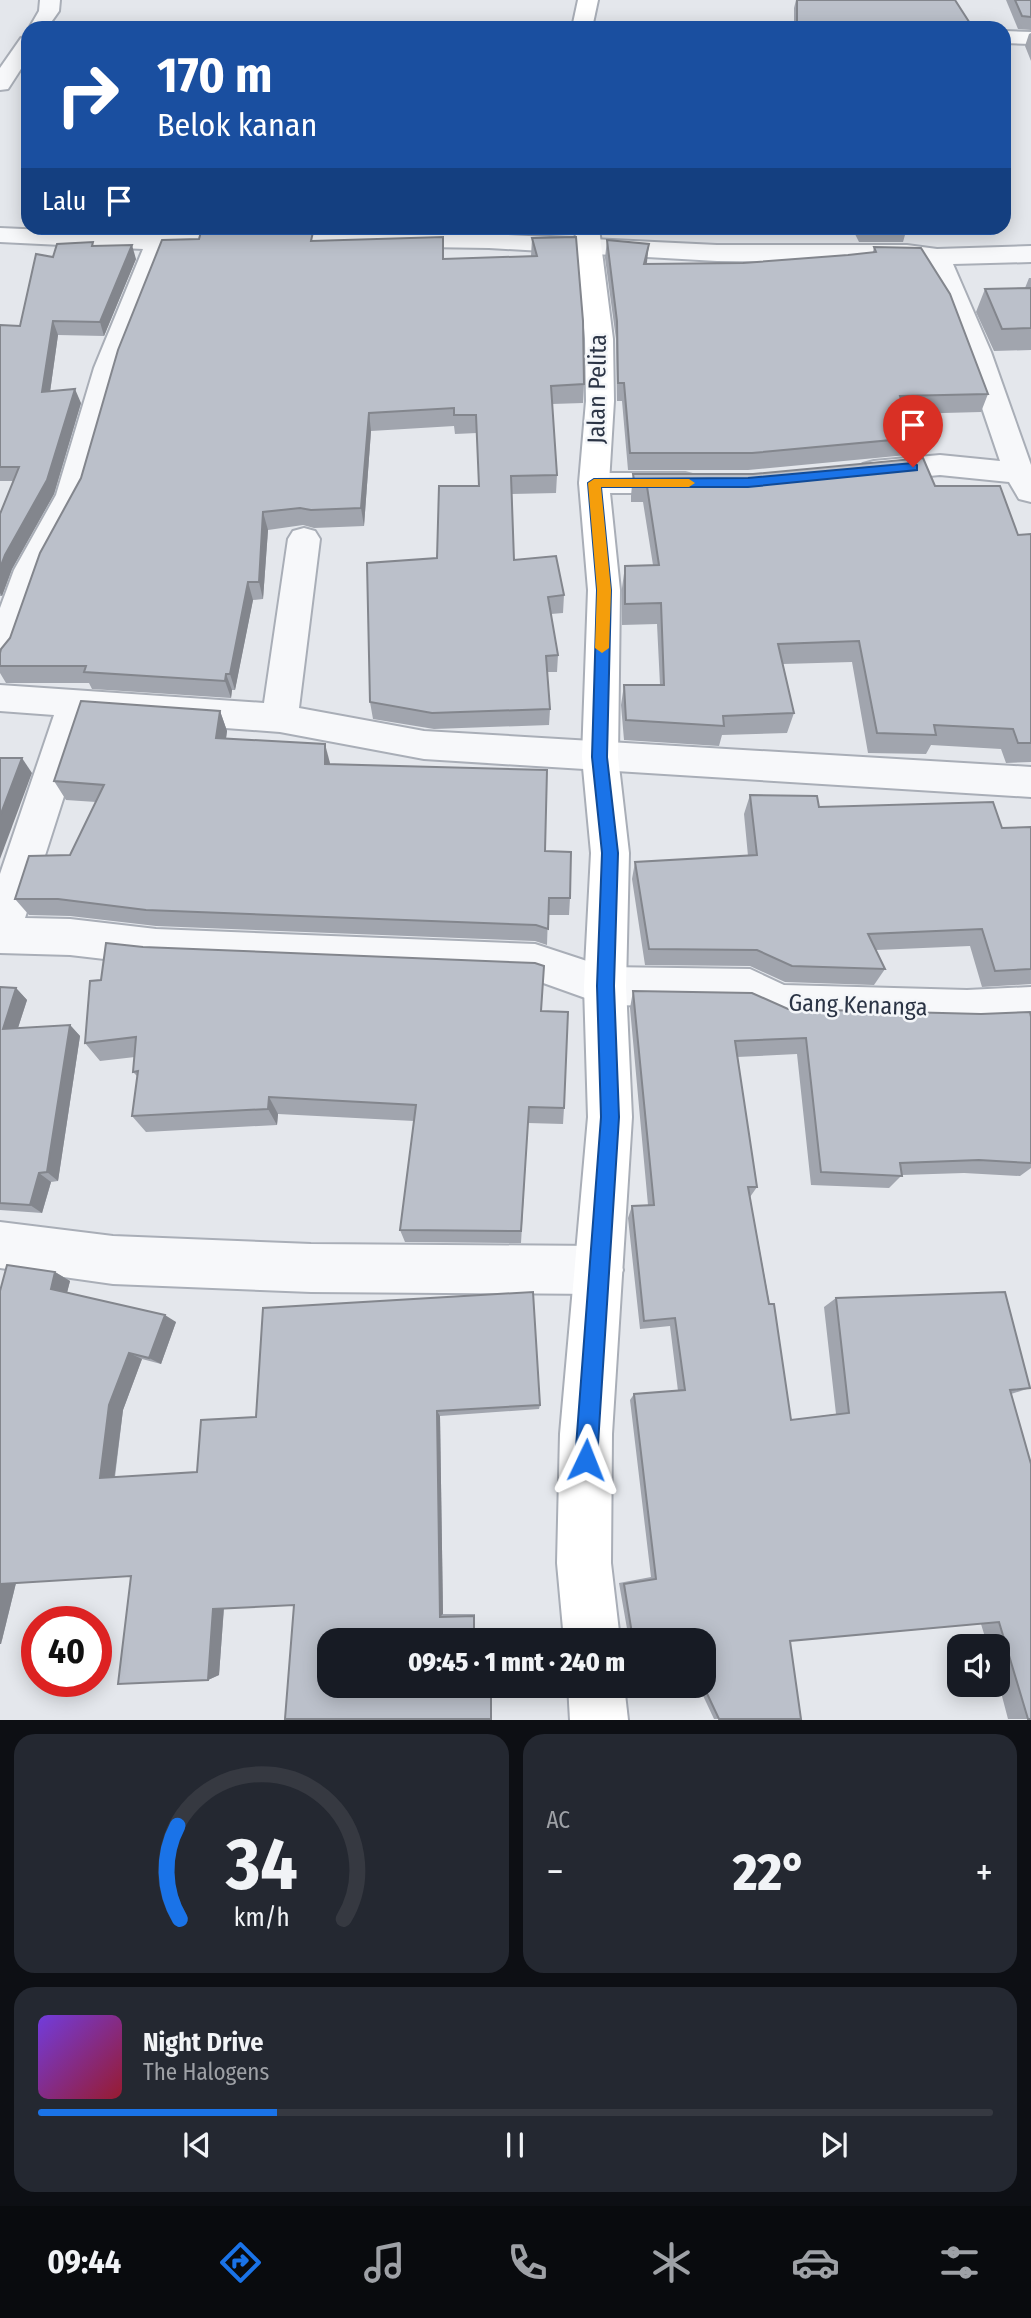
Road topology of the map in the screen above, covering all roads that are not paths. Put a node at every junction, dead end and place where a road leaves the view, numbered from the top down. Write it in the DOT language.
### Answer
graph roads {
  1 [pos="50,0"];
  2 [pos="588,0"];
  3 [pos="42,21"];
  4 [pos="584,21"];
  5 [pos="1011,37"];
  6 [pos="1031,37"];
  7 [pos="21,52"];
  8 [pos="0,84"];
  9 [pos="0,235"];
  10 [pos="898,235"];
  11 [pos="588,236"];
  12 [pos="158,242"];
  13 [pos="907,253"];
  14 [pos="1031,254"];
  15 [pos="937,257"];
  16 [pos="844,474"];
  17 [pos="1027,481"];
  18 [pos="594,483"];
  19 [pos="709,483"];
  20 [pos="304,539"];
  21 [pos="0,654"];
  22 [pos="0,698"];
  23 [pos="76,704"];
  24 [pos="280,718"];
  25 [pos="600,757"];
  26 [pos="1031,782"];
  27 [pos="0,934"];
  28 [pos="605,986"];
  29 [pos="1031,1006"];
  30 [pos="0,1245"];
  31 [pos="599,1269"];
  32 [pos="591,1628"];
  33 [pos="597,1698"];
  34 [pos="599,1720"];
  1 -- 3 [label="street"];
  2 -- 4 [label="street"];
  5 -- 6 [label="street"];
  7 -- 8 [label="street"];
  9 -- 12 [label="street"];
  10 -- 13 [label="street"];
  11 -- 12 [label="street"];
  11 -- 13 [label="street"];
  11 -- 18 [label="street, Jalan Pelita"];
  12 -- 21 [label="street"];
  13 -- 15 [label="street"];
  14 -- 15 [label="street"];
  15 -- 17 [label="street"];
  16 -- 17 [label="street"];
  18 -- 19 [label="street"];
  18 -- 25 [label="street, Jalan Pelita"];
  20 -- 24 [label="street"];
  22 -- 23 [label="street"];
  23 -- 24 [label="street"];
  23 -- 27 [label="street"];
  24 -- 25 [label="street"];
  25 -- 26 [label="street"];
  25 -- 28 [label="street, Jalan Pelita"];
  27 -- 28 [label="street, Gang Kenanga"];
  28 -- 29 [label="street, Gang Kenanga"];
  28 -- 31 [label="street, Jalan Pelita"];
  30 -- 31 [label="street"];
  31 -- 32 [label="street, Jalan Pelita"];
  33 -- 34 [label="street"];
}
